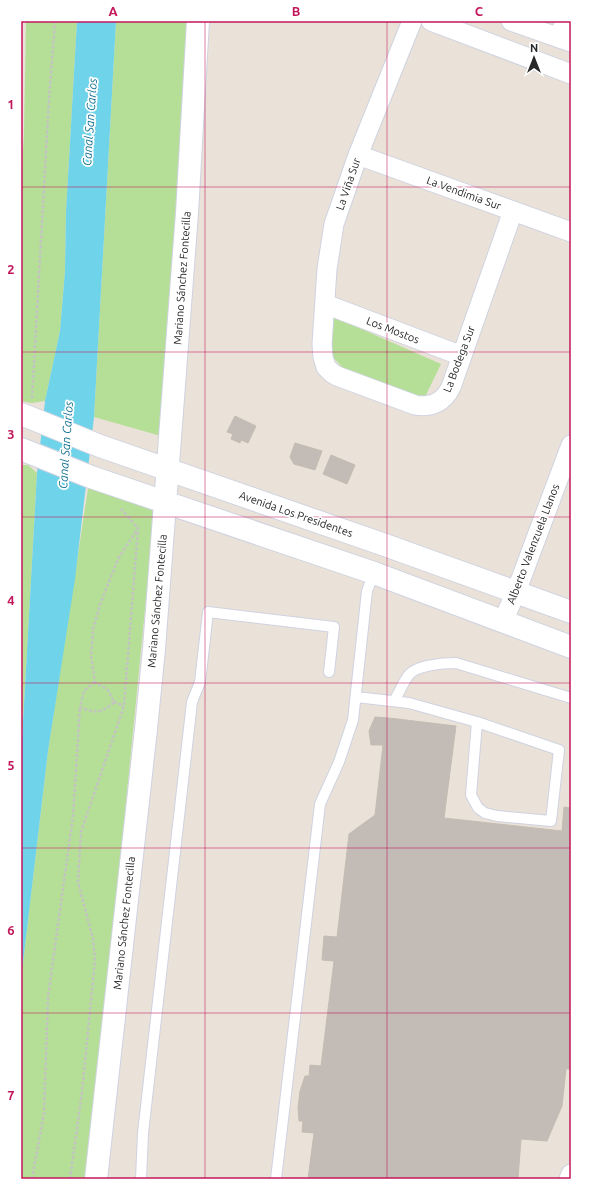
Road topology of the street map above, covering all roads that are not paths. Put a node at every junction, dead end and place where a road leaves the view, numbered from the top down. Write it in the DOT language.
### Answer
graph roads {
  1 [pos="198,21"];
  2 [pos="412,21"];
  3 [pos="431,21"];
  4 [pos="511,21"];
  5 [pos="565,33"];
  6 [pos="571,74"];
  7 [pos="358,155"];
  8 [pos="513,211"];
  9 [pos="571,232"];
  10 [pos="325,304"];
  11 [pos="462,356"];
  12 [pos="323,357"];
  13 [pos="28,412"];
  14 [pos="571,445"];
  15 [pos="22,450"];
  16 [pos="168,470"];
  17 [pos="165,502"];
  18 [pos="386,545"];
  19 [pos="374,573"];
  20 [pos="516,592"];
  21 [pos="571,612"];
  22 [pos="503,621"];
  23 [pos="571,647"];
  24 [pos="329,672"];
  25 [pos="356,697"];
  26 [pos="571,698"];
  27 [pos="394,701"];
  28 [pos="477,722"];
  29 [pos="571,1174"];
  30 [pos="96,1179"];
  31 [pos="141,1179"];
  32 [pos="276,1179"];
  33 [pos="569,1179"];
  1 -- 16 [label="street, Mariano Sánchez Fontecilla"];
  2 -- 7 [label="street, La Viña Sur"];
  3 -- 6 [label="street"];
  4 -- 5 [label="street"];
  7 -- 8 [label="street, La Vendimia Sur"];
  7 -- 10 [label="street, La Viña Sur"];
  8 -- 9 [label="street, La Vendimia Sur"];
  8 -- 11 [label="street, La Bodega Sur"];
  10 -- 11 [label="street, Los Mostos"];
  10 -- 12 [label="street, La Viña Sur"];
  11 -- 12 [label="street, La Bodega Sur"];
  13 -- 16 [label="street, Avenida Los Presidentes"];
  14 -- 20 [label="street, Alberto Valenzuela Llanos"];
  15 -- 17 [label="street"];
  16 -- 17 [label="street, Mariano Sánchez Fontecilla"];
  16 -- 18 [label="street, Avenida Los Presidentes"];
  17 -- 19 [label="street"];
  17 -- 30 [label="street, Mariano Sánchez Fontecilla"];
  18 -- 19 [label="street"];
  18 -- 20 [label="street, Avenida Los Presidentes"];
  19 -- 22 [label="street"];
  19 -- 25 [label="lane"];
  20 -- 21 [label="street, Avenida Los Presidentes"];
  20 -- 22 [label="street, Alberto Valenzuela Llanos"];
  22 -- 23 [label="street"];
  24 -- 31 [label="lane"];
  25 -- 27 [label="lane"];
  25 -- 32 [label="lane"];
  26 -- 27 [label="lane"];
  27 -- 28 [label="lane"];
  28 -- 28 [label="lane"];
  29 -- 33 [label="street"];
}
